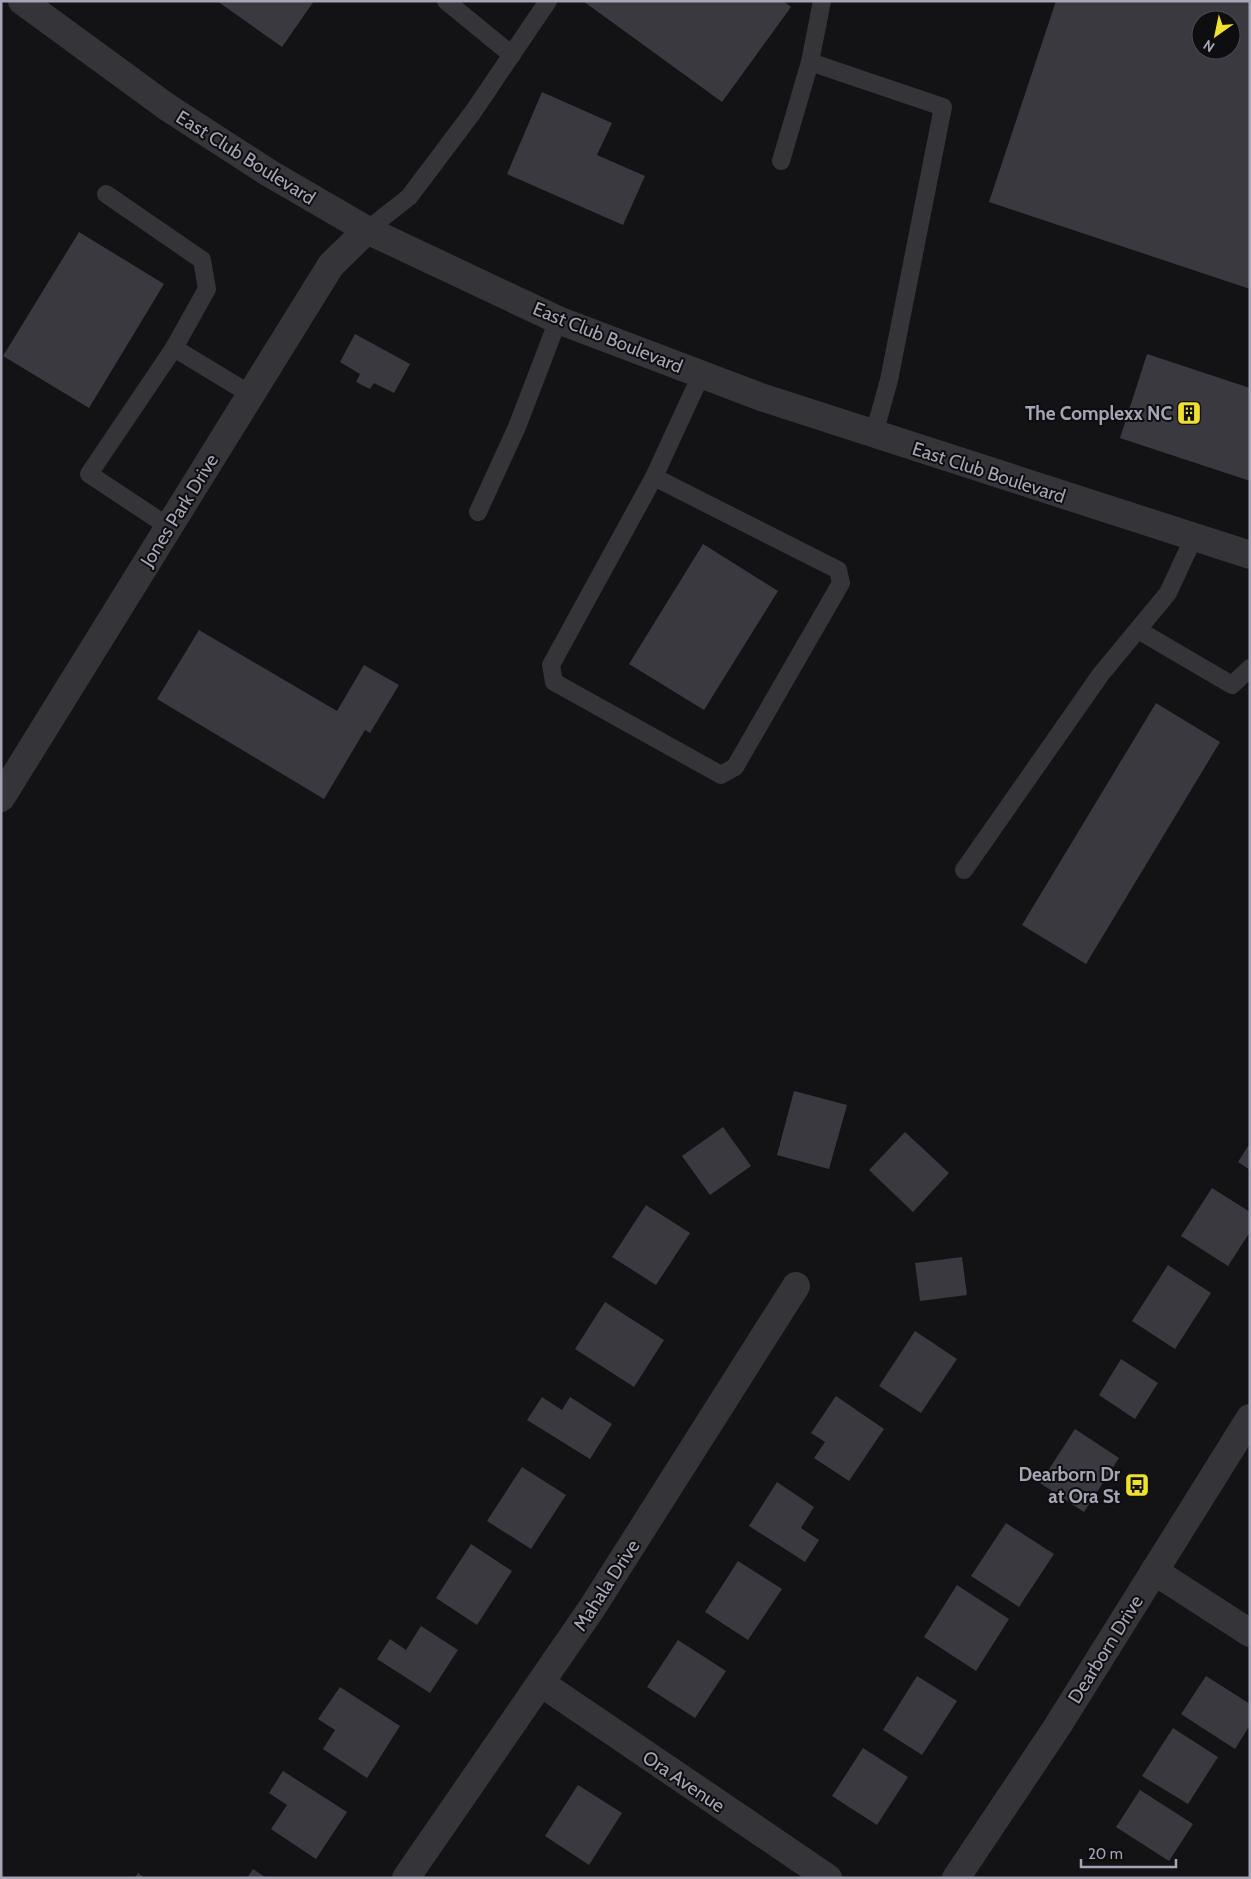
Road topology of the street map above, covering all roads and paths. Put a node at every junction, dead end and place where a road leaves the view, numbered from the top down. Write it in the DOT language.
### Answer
graph roads {
  1 [pos="22,1"];
  2 [pos="446,1"];
  3 [pos="548,1"];
  4 [pos="822,1"];
  5 [pos="512,55"];
  6 [pos="810,62"];
  7 [pos="781,161"];
  8 [pos="106,194"];
  9 [pos="367,230"];
  10 [pos="558,320"];
  11 [pos="174,348"];
  12 [pos="701,375"];
  13 [pos="250,394"];
  14 [pos="874,434"];
  15 [pos="654,477"];
  16 [pos="478,512"];
  17 [pos="169,527"];
  18 [pos="1194,537"];
  19 [pos="1250,555"];
  20 [pos="1138,630"];
  21 [pos="1250,668"];
  22 [pos="1,798"];
  23 [pos="964,870"];
  24 [pos="796,1286"];
  25 [pos="1250,1418"];
  26 [pos="1154,1571"];
  27 [pos="1250,1633"];
  28 [pos="541,1683"];
  29 [pos="406,1878"];
  30 [pos="828,1878"];
  31 [pos="956,1878"];
  1 -- 9 [label="street, East Club Boulevard"];
  2 -- 5 [label="lane"];
  3 -- 5 [label="lane"];
  4 -- 6 [label="lane"];
  5 -- 9 [label="lane"];
  6 -- 7 [label="lane"];
  6 -- 14 [label="lane"];
  8 -- 11 [label="lane"];
  9 -- 10 [label="street, East Club Boulevard"];
  9 -- 13 [label="street, Jones Park Drive"];
  10 -- 12 [label="street, East Club Boulevard"];
  10 -- 16 [label="lane"];
  11 -- 13 [label="lane"];
  11 -- 17 [label="lane"];
  12 -- 14 [label="street, East Club Boulevard"];
  12 -- 15 [label="lane"];
  13 -- 17 [label="street, Jones Park Drive"];
  14 -- 18 [label="street, East Club Boulevard"];
  15 -- 15 [label="lane"];
  17 -- 22 [label="street, Jones Park Drive"];
  18 -- 19 [label="street, East Club Boulevard"];
  18 -- 20 [label="lane"];
  20 -- 21 [label="lane"];
  20 -- 23 [label="lane"];
  24 -- 28 [label="street, Mahala Drive"];
  25 -- 26 [label="street, Dearborn Drive"];
  26 -- 27 [label="street"];
  26 -- 31 [label="street, Dearborn Drive"];
  28 -- 29 [label="street, Mahala Drive"];
  28 -- 30 [label="street, Ora Avenue"];
}
